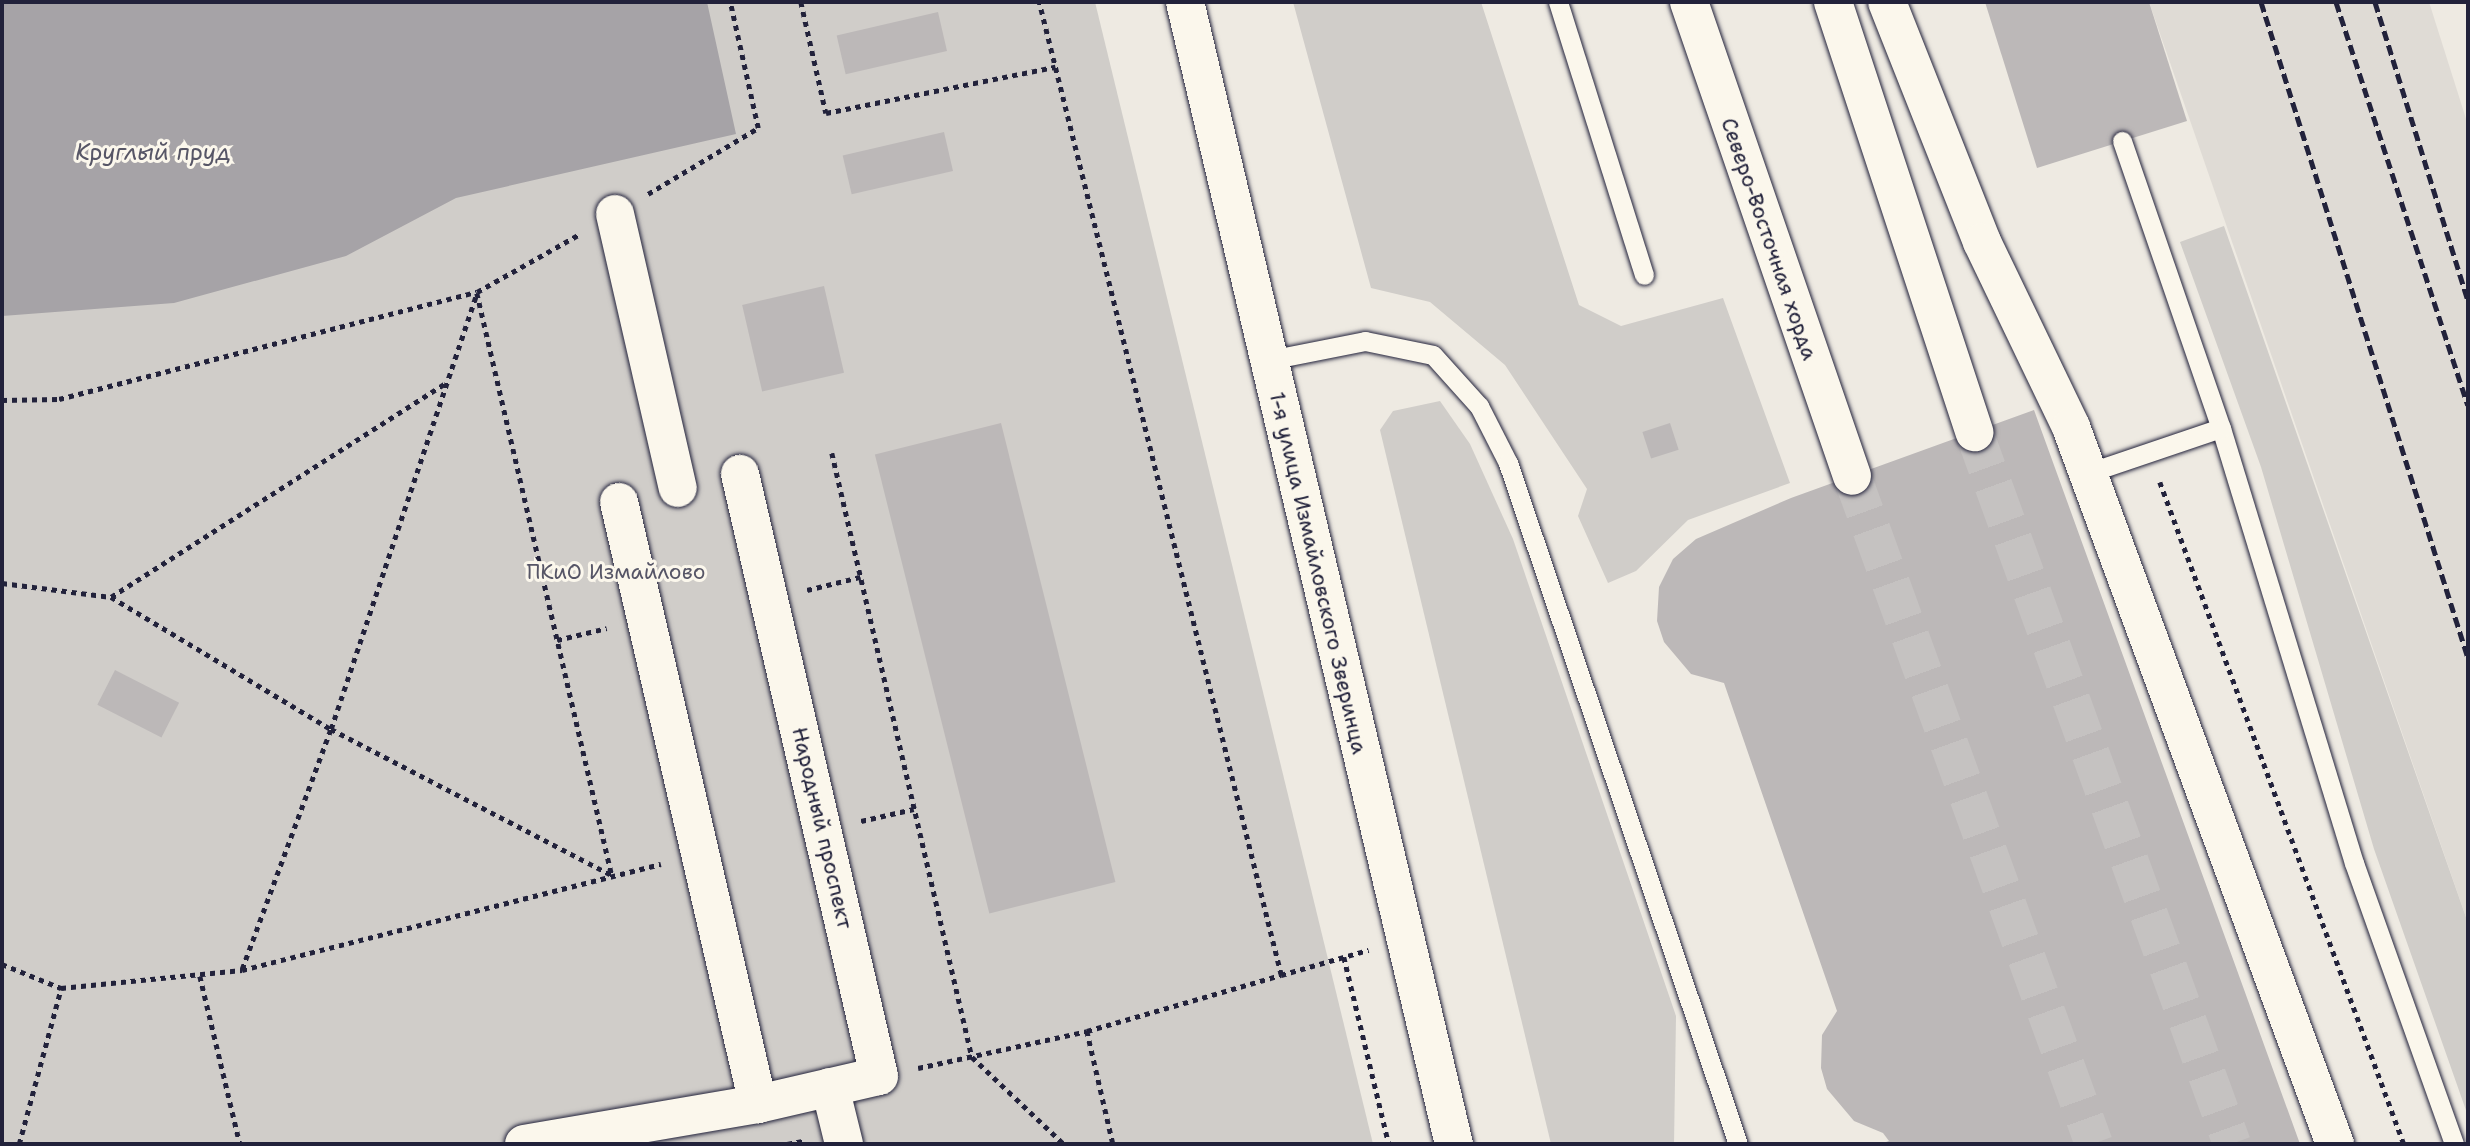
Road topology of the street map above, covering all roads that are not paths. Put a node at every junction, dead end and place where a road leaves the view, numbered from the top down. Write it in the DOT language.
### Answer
graph roads {
  1 [pos="1185,2"];
  2 [pos="1558,2"];
  3 [pos="1689,2"];
  4 [pos="1833,2"];
  5 [pos="1887,2"];
  6 [pos="2122,141"];
  7 [pos="615,214"];
  8 [pos="1644,275"];
  9 [pos="1269,360"];
  10 [pos="2221,428"];
  11 [pos="1974,432"];
  12 [pos="2088,473"];
  13 [pos="740,474"];
  14 [pos="1852,476"];
  15 [pos="678,488"];
  16 [pos="619,502"];
  17 [pos="830,1087"];
  18 [pos="758,1104"];
  19 [pos="524,1144"];
  20 [pos="844,1144"];
  21 [pos="1454,1144"];
  22 [pos="1738,1144"];
  23 [pos="2335,1144"];
  24 [pos="2454,1144"];
  1 -- 9 [label="street, 1-я улица Измайловского Зверинца"];
  2 -- 8 [label="lane"];
  3 -- 14 [label="street, Северо-Восточная хорда"];
  4 -- 11 [label="street"];
  5 -- 12 [label="street"];
  6 -- 10 [label="lane"];
  7 -- 15 [label="street"];
  9 -- 21 [label="street, 1-я улица Измайловского Зверинца"];
  9 -- 22 [label="lane"];
  10 -- 12 [label="lane"];
  10 -- 24 [label="lane"];
  12 -- 23 [label="street"];
  13 -- 17 [label="street, Народный проспект"];
  16 -- 18 [label="street"];
  17 -- 18 [label="street"];
  17 -- 20 [label="street"];
  18 -- 19 [label="street"];
}
